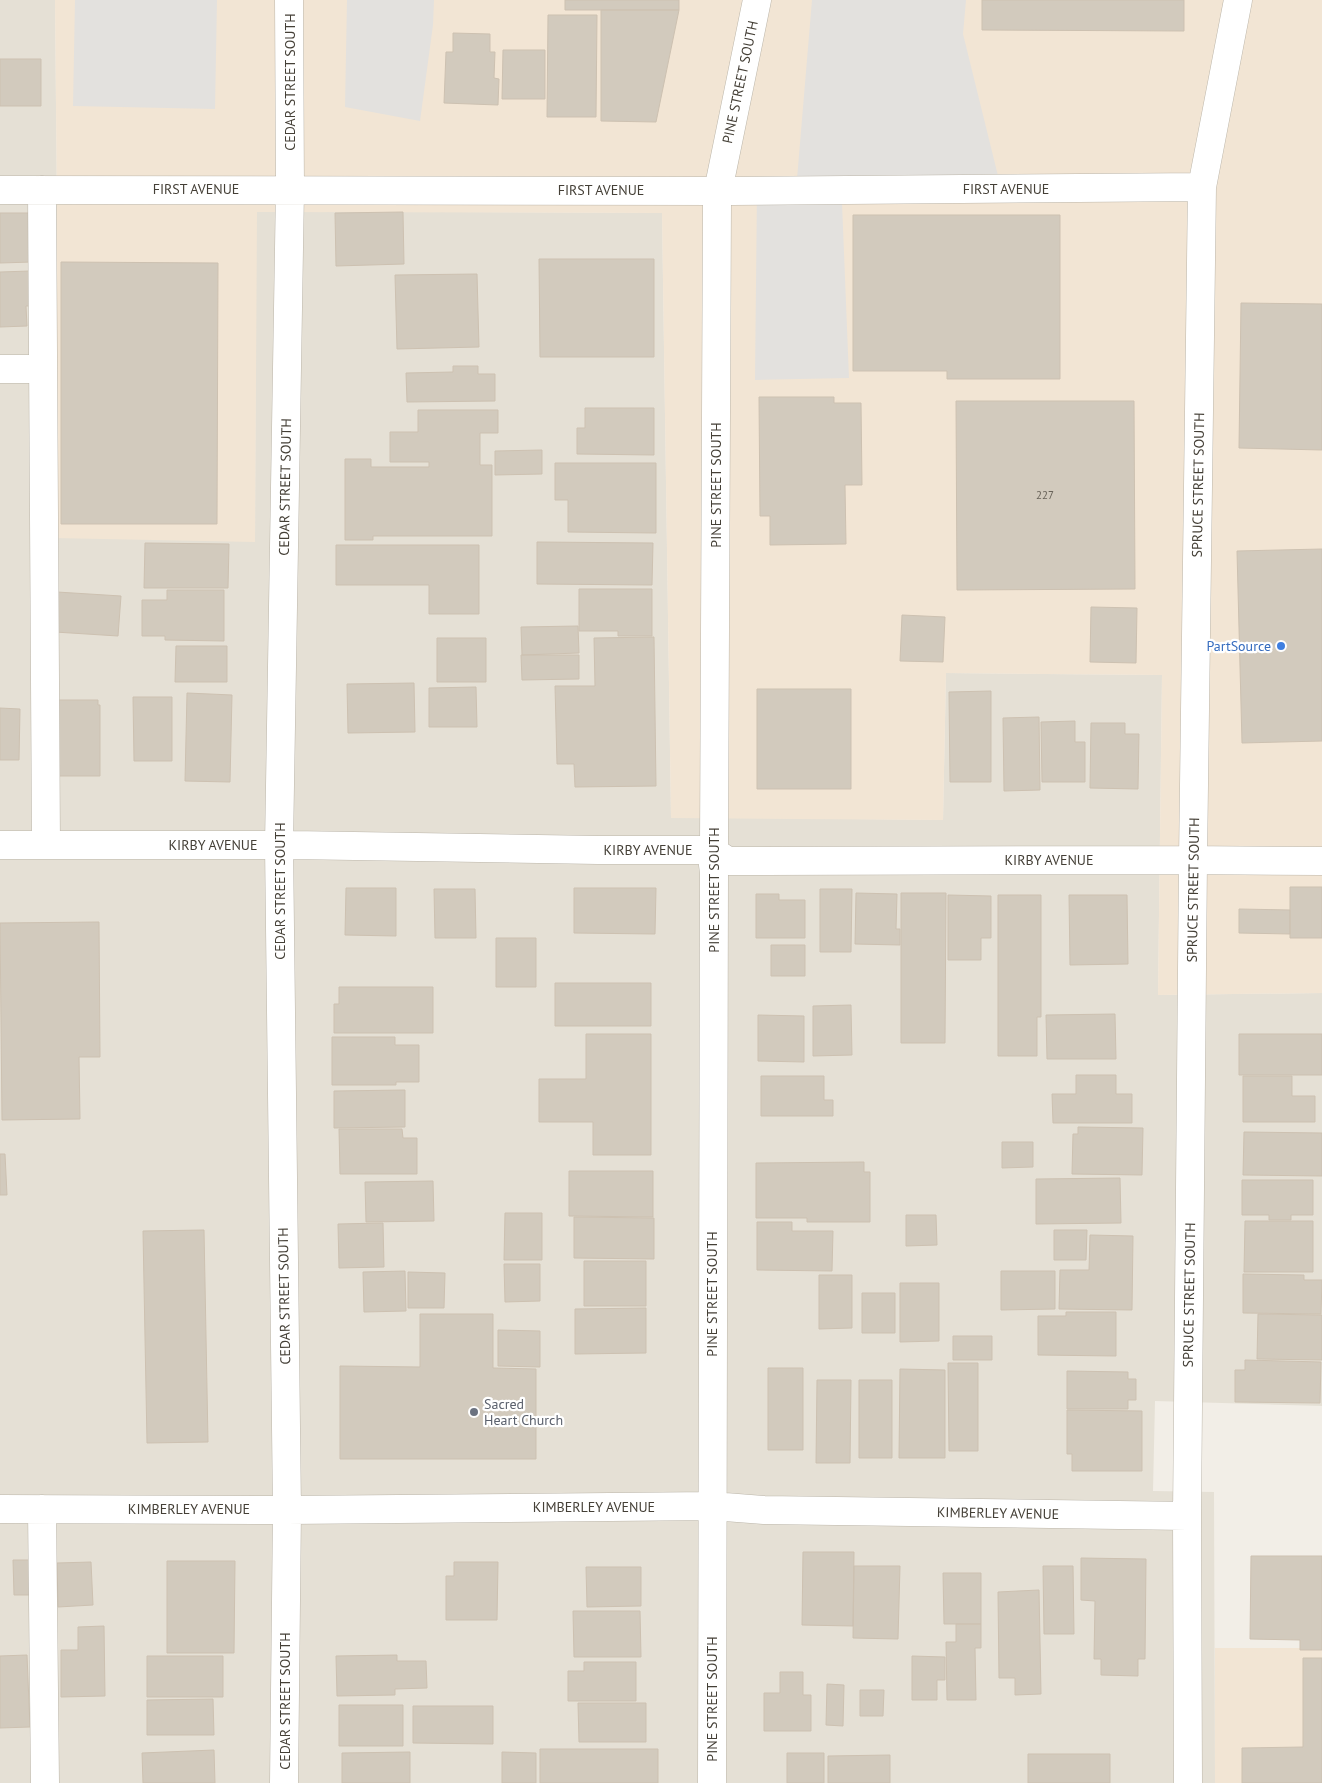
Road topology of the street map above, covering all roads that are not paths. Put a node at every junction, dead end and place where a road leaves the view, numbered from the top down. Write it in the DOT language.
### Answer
graph roads {
  1 [pos="290,0"];
  2 [pos="757,0"];
  3 [pos="1238,0"];
  4 [pos="1202,187"];
  5 [pos="290,189"];
  6 [pos="0,190"];
  7 [pos="42,190"];
  8 [pos="718,191"];
  9 [pos="0,369"];
  10 [pos="43,369"];
  11 [pos="0,845"];
  12 [pos="46,845"];
  13 [pos="279,845"];
  14 [pos="711,850"];
  15 [pos="1193,860"];
  16 [pos="1322,861"];
  17 [pos="712,1506"];
  18 [pos="0,1508"];
  19 [pos="42,1509"];
  20 [pos="286,1510"];
  21 [pos="1187,1516"];
  22 [pos="44,1783"];
  23 [pos="284,1783"];
  24 [pos="712,1783"];
  25 [pos="1188,1783"];
  1 -- 5 [label="street, CEDAR STREET SOUTH"];
  2 -- 8 [label="street, PINE STREET SOUTH"];
  3 -- 4 [label="street, SPRUCE STREET SOUTH"];
  4 -- 8 [label="street, FIRST AVENUE"];
  4 -- 15 [label="street, SPRUCE STREET SOUTH"];
  5 -- 7 [label="street, FIRST AVENUE"];
  5 -- 8 [label="street, FIRST AVENUE"];
  5 -- 13 [label="street, CEDAR STREET SOUTH"];
  6 -- 7 [label="street, FIRST AVENUE"];
  7 -- 10 [label="street"];
  8 -- 14 [label="street, PINE STREET SOUTH"];
  9 -- 10 [label="street"];
  10 -- 12 [label="street"];
  11 -- 12 [label="street, KIRBY AVENUE"];
  12 -- 13 [label="street, KIRBY AVENUE"];
  13 -- 14 [label="street, KIRBY AVENUE"];
  13 -- 20 [label="street, CEDAR STREET SOUTH"];
  14 -- 15 [label="street, KIRBY AVENUE"];
  14 -- 17 [label="street, PINE STREET SOUTH"];
  15 -- 16 [label="street, KIRBY AVENUE"];
  15 -- 21 [label="street, SPRUCE STREET SOUTH"];
  17 -- 20 [label="street, KIMBERLEY AVENUE"];
  17 -- 21 [label="street, KIMBERLEY AVENUE"];
  17 -- 24 [label="street, PINE STREET SOUTH"];
  18 -- 19 [label="street, KIMBERLEY AVENUE"];
  19 -- 20 [label="street, KIMBERLEY AVENUE"];
  19 -- 22 [label="street"];
  20 -- 23 [label="street, CEDAR STREET SOUTH"];
  21 -- 25 [label="street, SPRUCE STREET SOUTH"];
}
